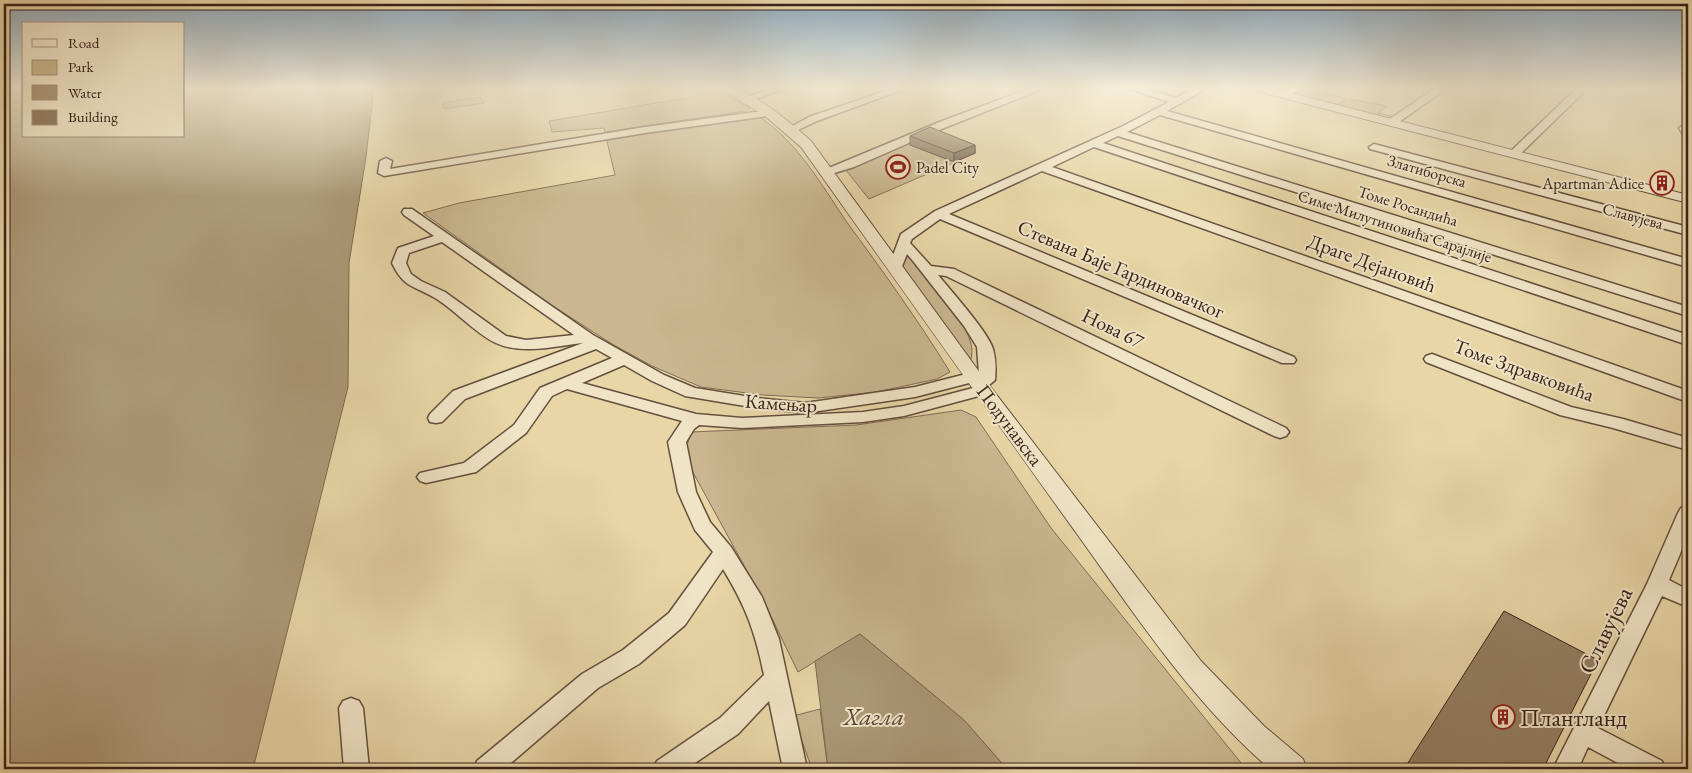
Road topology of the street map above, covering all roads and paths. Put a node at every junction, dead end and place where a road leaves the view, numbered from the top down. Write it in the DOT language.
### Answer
graph roads {
  1 [pos="689,124"];
  2 [pos="785,124"];
  3 [pos="802,124"];
  4 [pos="944,124"];
  5 [pos="1132,124"];
  6 [pos="1204,124"];
  7 [pos="1400,124"];
  8 [pos="1545,124"];
  9 [pos="792,129"];
  10 [pos="1117,132"];
  11 [pos="1092,143"];
  12 [pos="1374,147"];
  13 [pos="1514,154"];
  14 [pos="386,161"];
  15 [pos="1042,167"];
  16 [pos="828,172"];
  17 [pos="1688,199"];
  18 [pos="408,212"];
  19 [pos="939,214"];
  20 [pos="1688,231"];
  21 [pos="443,237"];
  22 [pos="900,255"];
  23 [pos="1688,263"];
  24 [pos="926,269"];
  25 [pos="1688,312"];
  26 [pos="593,340"];
  27 [pos="1688,340"];
  28 [pos="624,359"];
  29 [pos="1288,360"];
  30 [pos="1432,360"];
  31 [pos="568,384"];
  32 [pos="979,384"];
  33 [pos="1688,397"];
  34 [pos="436,418"];
  35 [pos="696,419"];
  36 [pos="1280,432"];
  37 [pos="1688,444"];
  38 [pos="426,477"];
  39 [pos="1688,513"];
  40 [pos="724,552"];
  41 [pos="1657,584"];
  42 [pos="1688,599"];
  43 [pos="776,678"];
  44 [pos="351,708"];
  45 [pos="1585,733"];
  46 [pos="357,769"];
  47 [pos="486,769"];
  48 [pos="666,769"];
  49 [pos="795,769"];
  50 [pos="1292,769"];
  51 [pos="1566,769"];
  52 [pos="1653,769"];
  1 -- 14 [label="street"];
  2 -- 9 [label="street, Подунавска"];
  3 -- 9 [label="street"];
  4 -- 16 [label="street"];
  5 -- 10 [label="street"];
  6 -- 23 [label="street, Златиборска"];
  7 -- 13 [label="street"];
  8 -- 13 [label="street"];
  9 -- 16 [label="street, Подунавска"];
  10 -- 11 [label="street"];
  10 -- 25 [label="street, Томе Росандића"];
  11 -- 15 [label="street"];
  11 -- 27 [label="street, Симе Милутиновића Сарајлије"];
  12 -- 20 [label="street, Славујева"];
  13 -- 17 [label="street"];
  15 -- 19 [label="street"];
  15 -- 33 [label="street, Драге Дејановић"];
  16 -- 22 [label="street, Подунавска"];
  18 -- 21 [label="street, Камењар"];
  19 -- 22 [label="street"];
  19 -- 29 [label="street, Стевана Баје Гардиновачког"];
  21 -- 26 [label="street, Камењар"];
  21 -- 26 [label="street"];
  22 -- 24 [label="street"];
  22 -- 32 [label="street, Подунавска"];
  24 -- 32 [label="street"];
  24 -- 36 [label="street, Нова 67"];
  26 -- 28 [label="street, Камењар"];
  26 -- 34 [label="street"];
  28 -- 31 [label="street"];
  28 -- 32 [label="street, Камењар"];
  30 -- 37 [label="street, Томе Здравковића"];
  31 -- 35 [label="street"];
  31 -- 38 [label="street"];
  32 -- 35 [label="street"];
  32 -- 50 [label="street, Подунавска"];
  35 -- 40 [label="street"];
  39 -- 41 [label="street, Славујева"];
  40 -- 43 [label="street"];
  40 -- 47 [label="street"];
  41 -- 42 [label="street"];
  41 -- 45 [label="street, Славујева"];
  43 -- 48 [label="street"];
  43 -- 49 [label="street"];
  44 -- 46 [label="street"];
  45 -- 51 [label="street, Славујева"];
  45 -- 52 [label="street"];
}
